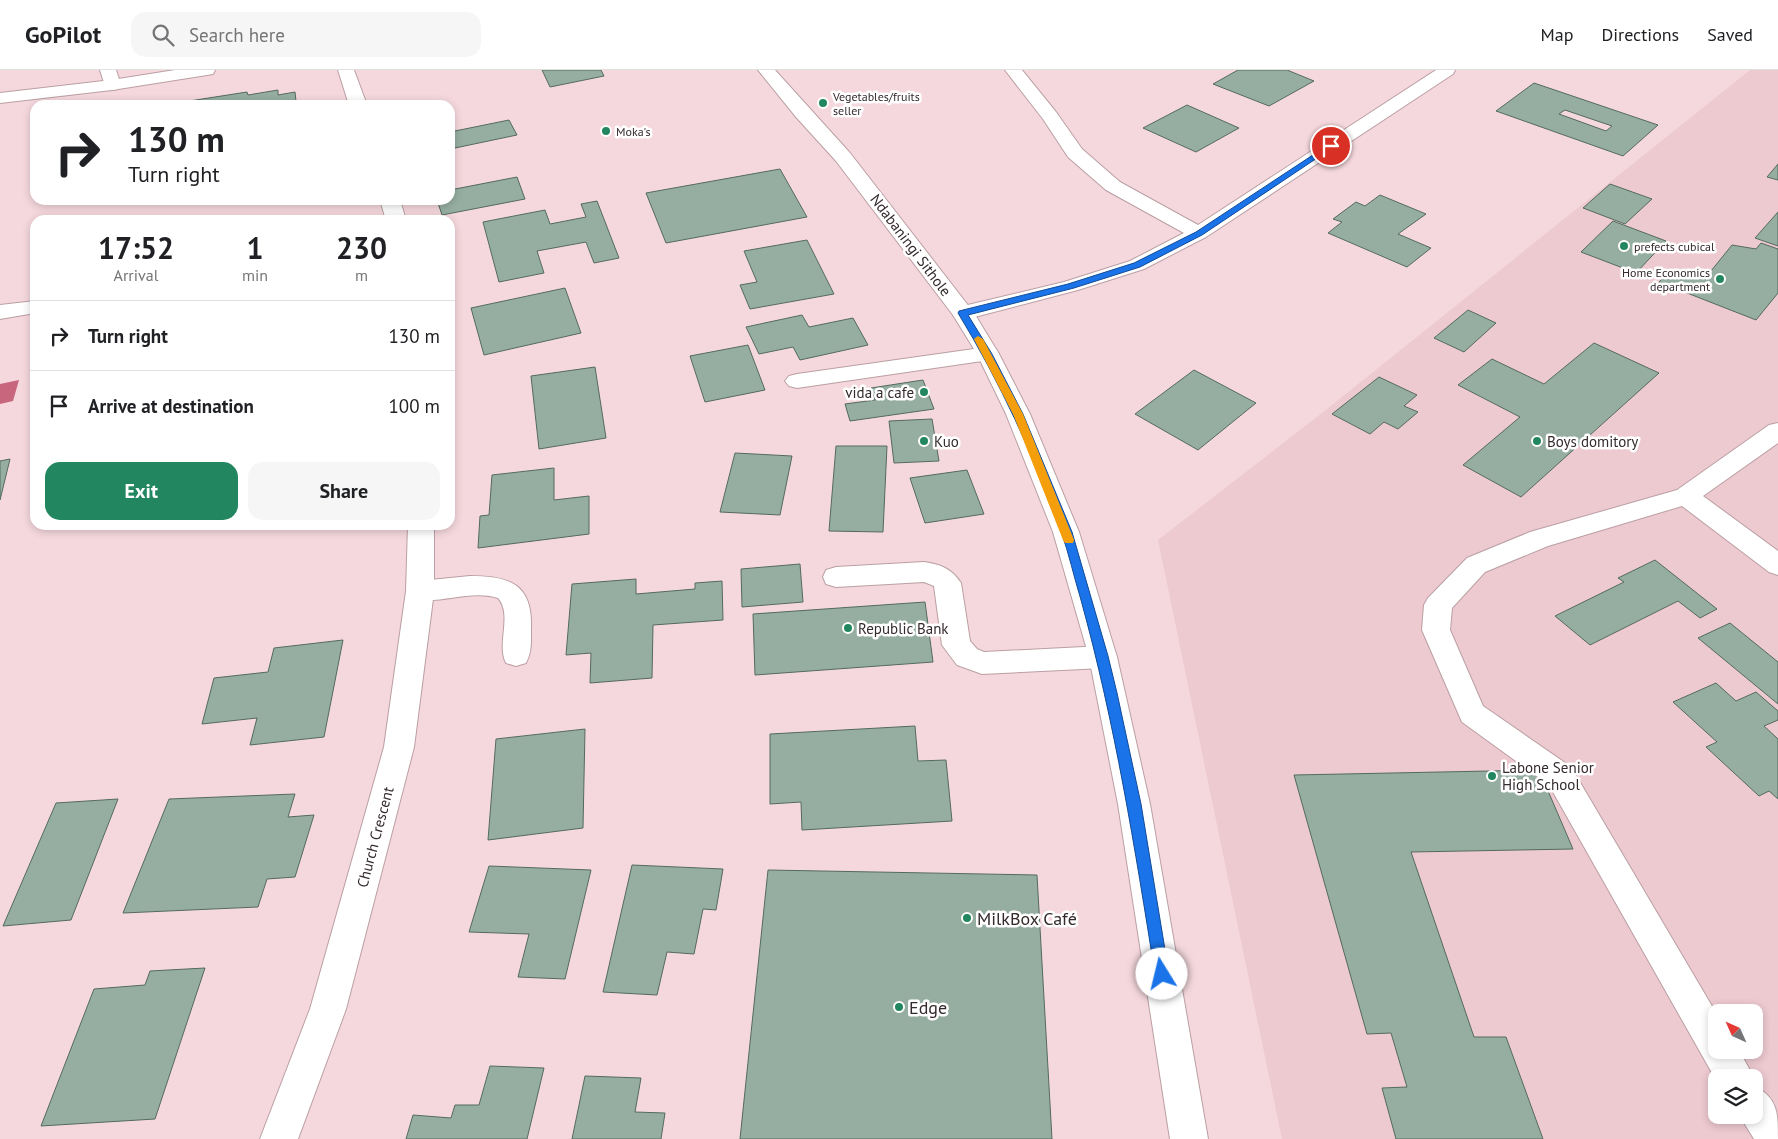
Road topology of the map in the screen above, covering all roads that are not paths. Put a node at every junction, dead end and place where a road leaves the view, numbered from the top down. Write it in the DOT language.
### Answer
graph roads {
  1 [pos="207,70"];
  2 [pos="346,70"];
  3 [pos="766,70"];
  4 [pos="1013,70"];
  5 [pos="1447,70"];
  6 [pos="110,78"];
  7 [pos="0,98"];
  8 [pos="356,100"];
  9 [pos="1199,233"];
  10 [pos="30,308"];
  11 [pos="0,312"];
  12 [pos="962,313"];
  13 [pos="988,354"];
  14 [pos="797,381"];
  15 [pos="1778,431"];
  16 [pos="1686,496"];
  17 [pos="421,530"];
  18 [pos="1778,565"];
  19 [pos="836,577"];
  20 [pos="420,591"];
  21 [pos="516,655"];
  22 [pos="1102,656"];
  23 [pos="1708,1033"];
  24 [pos="1763,1119"];
  25 [pos="279,1139"];
  26 [pos="1189,1139"];
  27 [pos="1776,1139"];
  1 -- 6 [label="street"];
  2 -- 8 [label="street"];
  3 -- 12 [label="street, Ndabaningi Sithole"];
  4 -- 9 [label="street"];
  5 -- 9 [label="street"];
  6 -- 7 [label="street"];
  9 -- 12 [label="street"];
  10 -- 11 [label="street"];
  12 -- 13 [label="street, Ndabaningi Sithole"];
  13 -- 14 [label="street"];
  13 -- 22 [label="street, Ndabaningi Sithole"];
  15 -- 16 [label="street"];
  16 -- 18 [label="street"];
  16 -- 23 [label="street"];
  17 -- 20 [label="street, Church Crescent"];
  19 -- 22 [label="street"];
  20 -- 21 [label="street"];
  20 -- 25 [label="street, Church Crescent"];
  22 -- 26 [label="street, Ndabaningi Sithole"];
  24 -- 27 [label="street"];
}
